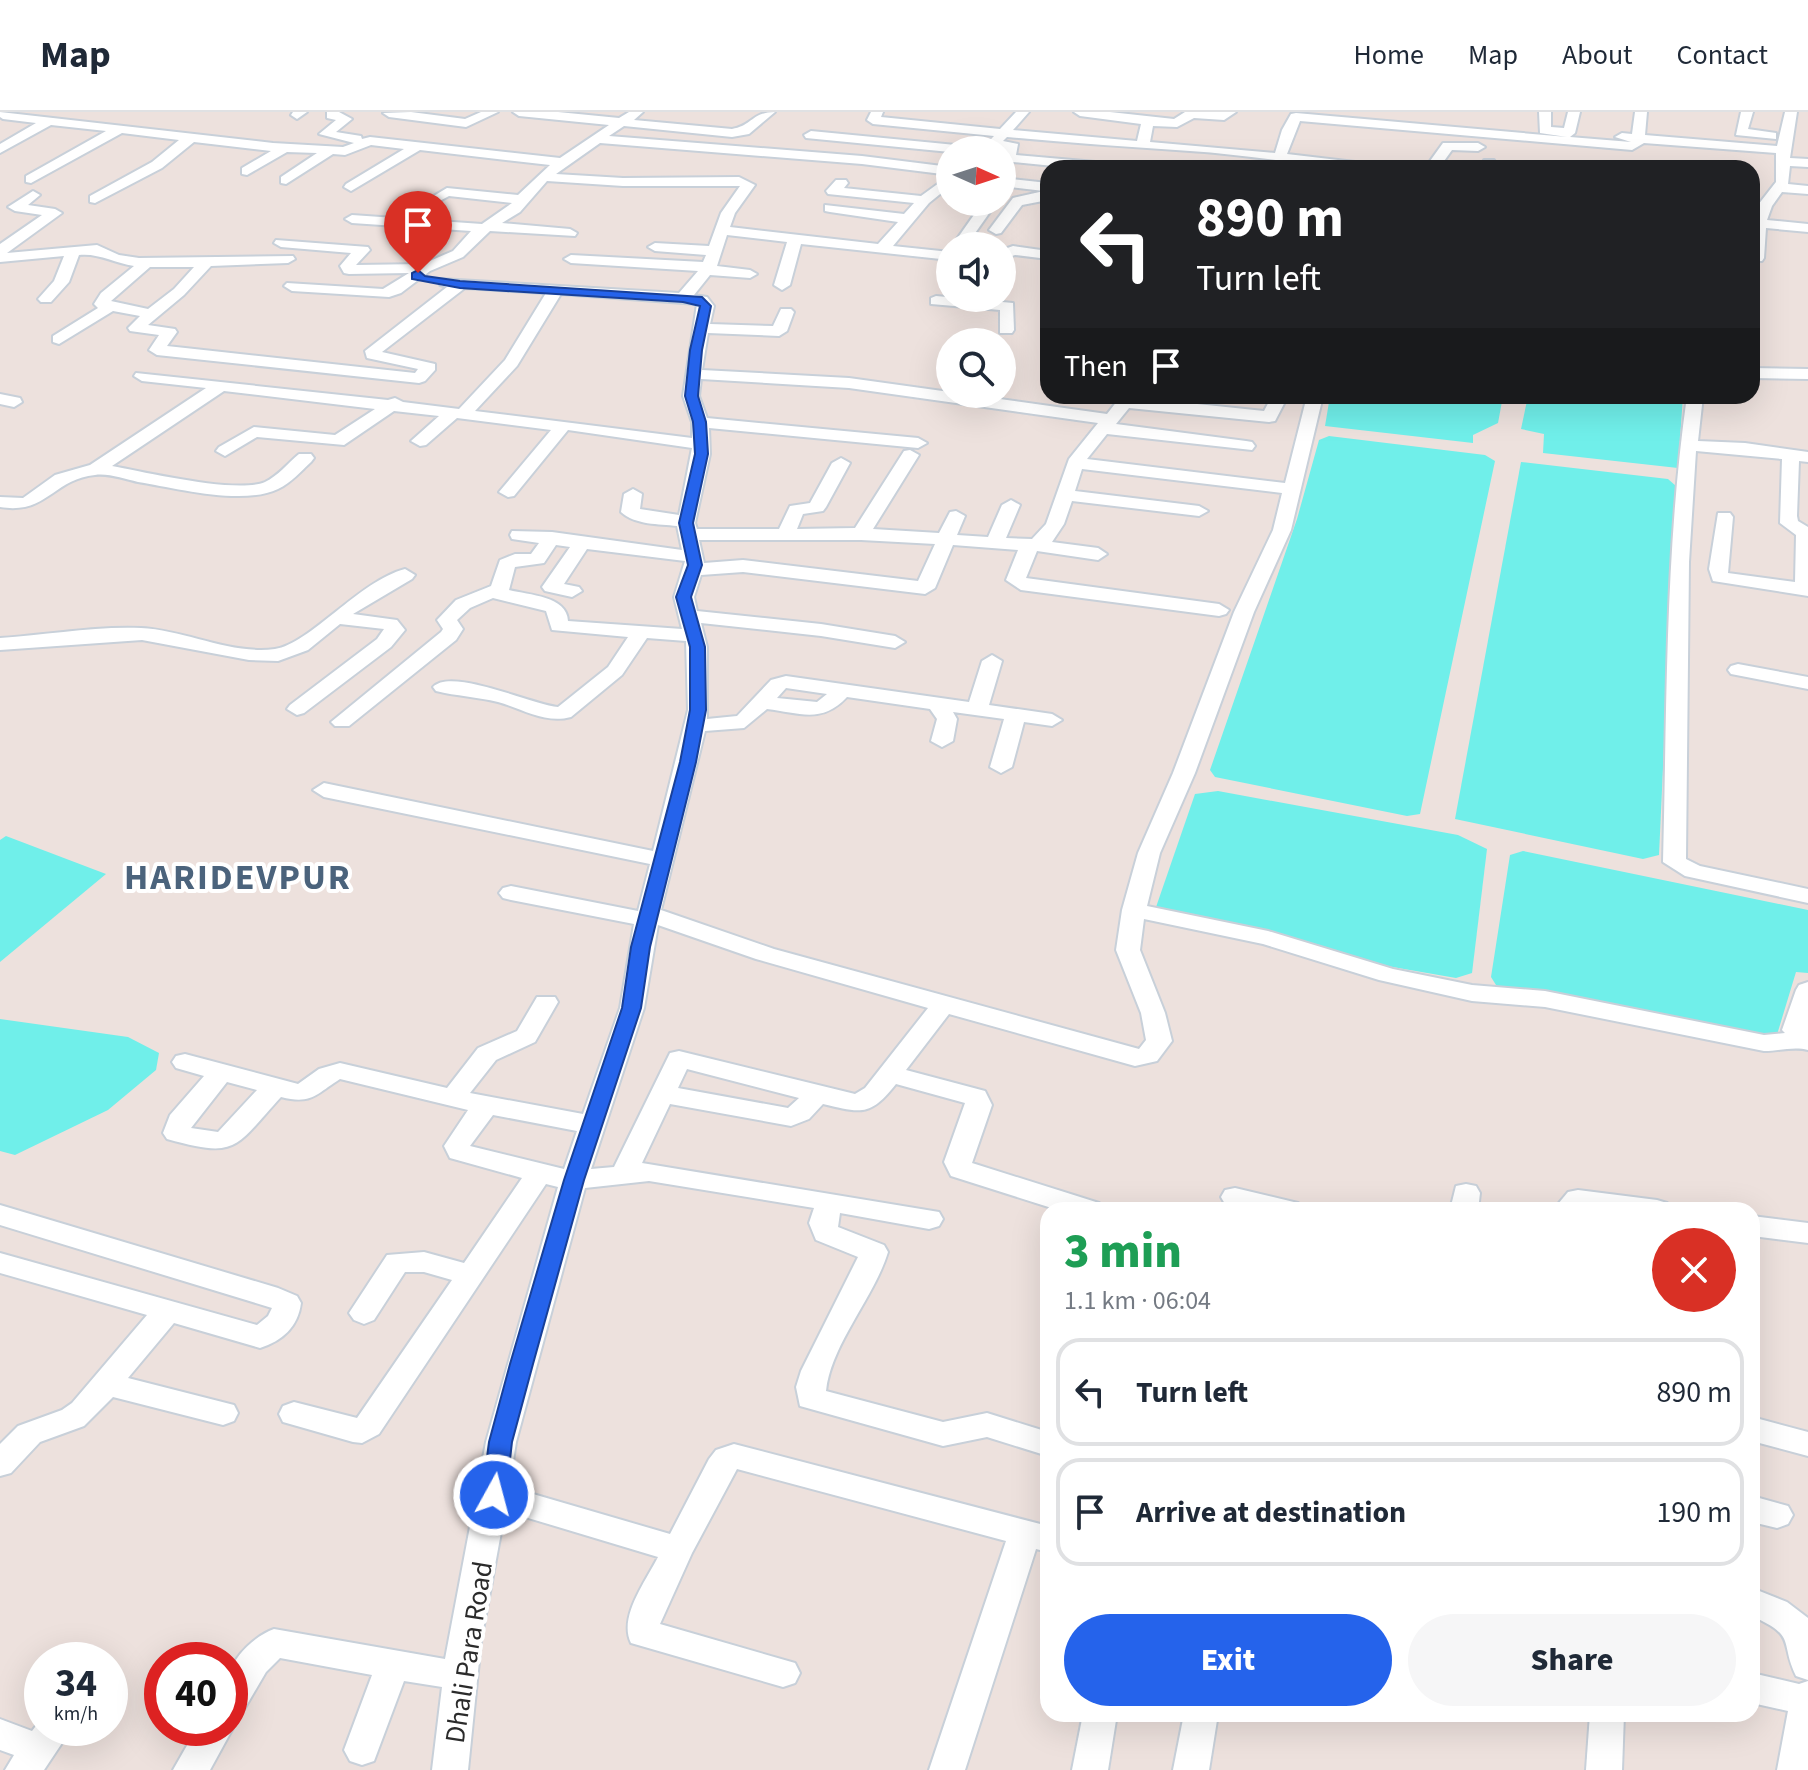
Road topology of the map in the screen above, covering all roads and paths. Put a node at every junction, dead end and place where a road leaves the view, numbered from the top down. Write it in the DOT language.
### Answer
graph roads {
  1 [pos="4,112"];
  2 [pos="333,112"];
  3 [pos="390,112"];
  4 [pos="492,112"];
  5 [pos="519,112"];
  6 [pos="637,112"];
  7 [pos="769,112"];
  8 [pos="876,112"];
  9 [pos="1015,112"];
  10 [pos="1022,112"];
  11 [pos="1080,112"];
  12 [pos="1230,112"];
  13 [pos="1545,112"];
  14 [pos="1574,112"];
  15 [pos="1641,112"];
  16 [pos="1747,112"];
  17 [pos="1791,112"];
  18 [pos="1207,113"];
  19 [pos="1298,115"];
  20 [pos="446,116"];
  21 [pos="49,121"];
  22 [pos="1151,121"];
  23 [pos="621,122"];
  24 [pos="118,130"];
  25 [pos="1004,132"];
  26 [pos="1569,133"];
  27 [pos="811,135"];
  28 [pos="1000,136"];
  29 [pos="1638,138"];
  30 [pos="189,139"];
  31 [pos="597,139"];
  32 [pos="367,141"];
  33 [pos="1142,146"];
  34 [pos="416,147"];
  35 [pos="936,147"];
  36 [pos="284,148"];
  37 [pos="0,149"];
  38 [pos="329,151"];
  39 [pos="1220,151"];
  40 [pos="1534,153"];
  41 [pos="1786,154"];
  42 [pos="1720,157"];
  43 [pos="1214,160"];
  44 [pos="1270,160"];
  45 [pos="1438,160"];
  46 [pos="1016,162"];
  47 [pos="1040,163"];
  48 [pos="1808,163"];
  49 [pos="554,170"];
  50 [pos="936,170"];
  51 [pos="247,171"];
  52 [pos="1808,178"];
  53 [pos="31,179"];
  54 [pos="286,180"];
  55 [pos="841,183"];
  56 [pos="1016,184"];
  57 [pos="1040,186"];
  58 [pos="351,187"];
  59 [pos="1808,190"];
  60 [pos="936,192"];
  61 [pos="33,195"];
  62 [pos="1040,198"];
  63 [pos="95,199"];
  64 [pos="434,200"];
  65 [pos="522,200"];
  66 [pos="924,200"];
  67 [pos="830,208"];
  68 [pos="352,219"];
  69 [pos="909,219"];
  70 [pos="1760,223"];
  71 [pos="485,227"];
  72 [pos="1808,228"];
  73 [pos="996,230"];
  74 [pos="570,233"];
  75 [pos="1760,234"];
  76 [pos="795,239"];
  77 [pos="281,243"];
  78 [pos="1040,243"];
  79 [pos="655,247"];
  80 [pos="882,249"];
  81 [pos="74,250"];
  82 [pos="1016,250"];
  83 [pos="0,251"];
  84 [pos="1032,253"];
  85 [pos="713,254"];
  86 [pos="1040,254"];
  87 [pos="936,255"];
  88 [pos="0,258"];
  89 [pos="288,259"];
  90 [pos="571,259"];
  91 [pos="208,260"];
  92 [pos="146,263"];
  93 [pos="420,272"];
  94 [pos="750,274"];
  95 [pos="460,284"];
  96 [pos="782,285"];
  97 [pos="292,286"];
  98 [pos="555,291"];
  99 [pos="683,298"];
  100 [pos="46,299"];
  101 [pos="109,307"];
  102 [pos="786,312"];
  103 [pos="151,314"];
  104 [pos="756,322"];
  105 [pos="702,328"];
  106 [pos="59,339"];
  107 [pos="747,350"];
  108 [pos="1760,373"];
  109 [pos="694,374"];
  110 [pos="1808,374"];
  111 [pos="142,376"];
  112 [pos="419,378"];
  113 [pos="222,385"];
  114 [pos="1124,404"];
  115 [pos="1161,404"];
  116 [pos="1276,404"];
  117 [pos="1313,404"];
  118 [pos="1694,404"];
  119 [pos="390,407"];
  120 [pos="458,414"];
  121 [pos="559,424"];
  122 [pos="1108,424"];
  123 [pos="701,433"];
  124 [pos="420,441"];
  125 [pos="1246,446"];
  126 [pos="1689,446"];
  127 [pos="225,451"];
  128 [pos="1800,456"];
  129 [pos="305,458"];
  130 [pos="841,463"];
  131 [pos="1076,463"];
  132 [pos="96,469"];
  133 [pos="1293,489"];
  134 [pos="508,492"];
  135 [pos="633,494"];
  136 [pos="1064,495"];
  137 [pos="0,502"];
  138 [pos="1011,505"];
  139 [pos="1199,511"];
  140 [pos="956,516"];
  141 [pos="1724,517"];
  142 [pos="861,534"];
  143 [pos="519,535"];
  144 [pos="833,535"];
  145 [pos="790,536"];
  146 [pos="552,538"];
  147 [pos="946,540"];
  148 [pos="583,542"];
  149 [pos="994,544"];
  150 [pos="1033,545"];
  151 [pos="690,546"];
  152 [pos="1098,554"];
  153 [pos="775,570"];
  154 [pos="405,575"];
  155 [pos="820,575"];
  156 [pos="498,590"];
  157 [pos="1807,590"];
  158 [pos="572,591"];
  159 [pos="1219,610"];
  160 [pos="336,618"];
  161 [pos="692,626"];
  162 [pos="641,633"];
  163 [pos="895,642"];
  164 [pos="0,644"];
  165 [pos="992,661"];
  166 [pos="1738,670"];
  167 [pos="1808,683"];
  168 [pos="443,687"];
  169 [pos="937,703"];
  170 [pos="978,708"];
  171 [pos="297,709"];
  172 [pos="1016,714"];
  173 [pos="1052,720"];
  174 [pos="342,722"];
  175 [pos="695,724"];
  176 [pos="942,741"];
  177 [pos="1001,767"];
  178 [pos="324,790"];
  179 [pos="662,860"];
  180 [pos="511,893"];
  181 [pos="1808,896"];
  182 [pos="1134,910"];
  183 [pos="649,917"];
  184 [pos="1808,990"];
  185 [pos="546,1002"];
  186 [pos="943,1005"];
  187 [pos="1804,1039"];
  188 [pos="185,1062"];
  189 [pos="222,1072"];
  190 [pos="890,1074"];
  191 [pos="275,1087"];
  192 [pos="661,1094"];
  193 [pos="817,1094"];
  194 [pos="453,1098"];
  195 [pos="486,1105"];
  196 [pos="592,1125"];
  197 [pos="539,1174"];
  198 [pos="623,1175"];
  199 [pos="574,1180"];
  200 [pos="1235,1197"];
  201 [pos="827,1201"];
  202 [pos="1064,1202"];
  203 [pos="1255,1202"];
  204 [pos="1575,1202"];
  205 [pos="1600,1202"];
  206 [pos="0,1215"];
  207 [pos="929,1219"];
  208 [pos="1760,1227"];
  209 [pos="1808,1233"];
  210 [pos="0,1263"];
  211 [pos="472,1275"];
  212 [pos="167,1312"];
  213 [pos="364,1313"];
  214 [pos="107,1384"];
  215 [pos="223,1413"];
  216 [pos="294,1414"];
  217 [pos="1760,1431"];
  218 [pos="1040,1442"];
  219 [pos="1808,1444"];
  220 [pos="0,1464"];
  221 [pos="494,1495"];
  222 [pos="1036,1536"];
  223 [pos="676,1553"];
  224 [pos="1760,1605"];
  225 [pos="1808,1645"];
  226 [pos="393,1665"];
  227 [pos="1808,1666"];
  228 [pos="248,1672"];
  229 [pos="783,1673"];
  230 [pos="459,1676"];
  231 [pos="1760,1690"];
  232 [pos="1808,1699"];
  233 [pos="1099,1722"];
  234 [pos="1200,1722"];
  235 [pos="1607,1722"];
  236 [pos="0,1734"];
  237 [pos="205,1746"];
  238 [pos="39,1749"];
  239 [pos="362,1750"];
  240 [pos="191,1770"];
  241 [pos="450,1770"];
  242 [pos="947,1770"];
  243 [pos="1090,1770"];
  244 [pos="1191,1770"];
  245 [pos="1604,1770"];
  246 [pos="1795,1770"];
  1 -- 21 [label="street"];
  2 -- 32 [label="street"];
  3 -- 20 [label="street"];
  4 -- 20 [label="street"];
  5 -- 23 [label="street"];
  6 -- 23 [label="street"];
  7 -- 23 [label="street"];
  8 -- 25 [label="street"];
  9 -- 10 [label="street"];
  10 -- 25 [label="street"];
  11 -- 22 [label="street"];
  12 -- 18 [label="street"];
  13 -- 26 [label="street"];
  14 -- 26 [label="street"];
  15 -- 29 [label="street"];
  16 -- 41 [label="street"];
  17 -- 41 [label="street"];
  18 -- 22 [label="street"];
  19 -- 29 [label="street"];
  19 -- 44 [label="street"];
  21 -- 24 [label="street"];
  21 -- 37 [label="street"];
  22 -- 33 [label="street"];
  23 -- 31 [label="street"];
  24 -- 30 [label="street"];
  24 -- 53 [label="street"];
  25 -- 28 [label="street"];
  25 -- 33 [label="street"];
  26 -- 29 [label="street"];
  27 -- 35 [label="street"];
  29 -- 41 [label="street"];
  30 -- 36 [label="street"];
  30 -- 63 [label="street"];
  31 -- 49 [label="street"];
  31 -- 50 [label="street"];
  32 -- 34 [label="street"];
  32 -- 38 [label="street"];
  33 -- 39 [label="street"];
  34 -- 49 [label="street"];
  34 -- 58 [label="street"];
  36 -- 38 [label="street"];
  36 -- 51 [label="street"];
  38 -- 54 [label="street"];
  39 -- 43 [label="street"];
  39 -- 44 [label="street"];
  40 -- 45 [label="street"];
  41 -- 42 [label="street"];
  41 -- 48 [label="street"];
  41 -- 52 [label="street"];
  41 -- 59 [label="street"];
  41 -- 70 [label="street"];
  46 -- 47 [label="street"];
  49 -- 65 [label="street"];
  49 -- 85 [label="street"];
  55 -- 66 [label="street"];
  56 -- 57 [label="street"];
  60 -- 66 [label="street"];
  61 -- 83 [label="street"];
  62 -- 73 [label="street"];
  64 -- 65 [label="street"];
  65 -- 71 [label="street"];
  66 -- 69 [label="street"];
  67 -- 69 [label="street"];
  68 -- 71 [label="street"];
  69 -- 80 [label="street"];
  71 -- 74 [label="street"];
  71 -- 93 [label="street"];
  72 -- 75 [label="street"];
  76 -- 80 [label="street"];
  76 -- 85 [label="street"];
  76 -- 96 [label="street"];
  77 -- 93 [label="street"];
  78 -- 84 [label="street"];
  79 -- 85 [label="street"];
  80 -- 87 [label="street"];
  81 -- 88 [label="street"];
  81 -- 92 [label="street"];
  81 -- 100 [label="street"];
  82 -- 84 [label="street"];
  84 -- 86 [label="street"];
  85 -- 90 [label="street"];
  85 -- 94 [label="street"];
  85 -- 99 [label="street"];
  89 -- 91 [label="street"];
  91 -- 92 [label="street"];
  91 -- 103 [label="street"];
  92 -- 101 [label="street"];
  93 -- 95 [label="street"];
  93 -- 97 [label="street"];
  95 -- 98 [label="street"];
  95 -- 112 [label="street"];
  98 -- 99 [label="street"];
  98 -- 120 [label="street"];
  99 -- 105 [label="street"];
  101 -- 103 [label="street"];
  101 -- 106 [label="street"];
  102 -- 104 [label="street"];
  103 -- 112 [label="street"];
  104 -- 105 [label="street"];
  104 -- 107 [label="street"];
  105 -- 109 [label="street, Dhali Para Road"];
  108 -- 110 [label="street"];
  109 -- 122 [label="street"];
  109 -- 123 [label="street, Dhali Para Road"];
  111 -- 113 [label="street"];
  112 -- 119 [label="street"];
  113 -- 119 [label="street"];
  113 -- 132 [label="street"];
  114 -- 122 [label="street"];
  115 -- 116 [label="street"];
  117 -- 133 [label="street"];
  118 -- 126 [label="street"];
  119 -- 120 [label="street"];
  119 -- 127 [label="street"];
  120 -- 121 [label="street"];
  120 -- 124 [label="street"];
  121 -- 123 [label="street"];
  121 -- 134 [label="street"];
  122 -- 125 [label="street"];
  122 -- 131 [label="street"];
  123 -- 142 [label="street"];
  123 -- 151 [label="street, Dhali Para Road"];
  126 -- 128 [label="street"];
  126 -- 181 [label="street"];
  128 -- 157 [label="street"];
  129 -- 132 [label="street"];
  130 -- 145 [label="street"];
  131 -- 133 [label="street"];
  131 -- 136 [label="street"];
  132 -- 137 [label="street"];
  133 -- 182 [label="street"];
  135 -- 151 [label="street"];
  136 -- 139 [label="street"];
  136 -- 150 [label="street"];
  138 -- 149 [label="street"];
  140 -- 147 [label="street"];
  141 -- 157 [label="street"];
  142 -- 144 [label="street"];
  142 -- 147 [label="street"];
  143 -- 146 [label="street"];
  144 -- 145 [label="street"];
  144 -- 155 [label="street"];
  145 -- 151 [label="street"];
  145 -- 153 [label="street"];
  146 -- 148 [label="street"];
  146 -- 156 [label="street"];
  147 -- 149 [label="street"];
  147 -- 155 [label="street"];
  148 -- 151 [label="street"];
  148 -- 158 [label="street"];
  149 -- 150 [label="street"];
  150 -- 152 [label="street"];
  150 -- 159 [label="street"];
  151 -- 153 [label="street"];
  151 -- 161 [label="street, Dhali Para Road"];
  153 -- 155 [label="street"];
  154 -- 160 [label="street"];
  156 -- 162 [label="street"];
  156 -- 174 [label="street"];
  160 -- 164 [label="street"];
  160 -- 171 [label="street"];
  161 -- 162 [label="street"];
  161 -- 163 [label="street"];
  161 -- 175 [label="street, Dhali Para Road"];
  162 -- 168 [label="street"];
  165 -- 170 [label="street"];
  166 -- 167 [label="street"];
  169 -- 170 [label="street"];
  169 -- 175 [label="street"];
  169 -- 176 [label="street"];
  170 -- 172 [label="street"];
  172 -- 173 [label="street"];
  172 -- 177 [label="street"];
  175 -- 179 [label="street, Dhali Para Road"];
  178 -- 179 [label="street"];
  179 -- 183 [label="street, Dhali Para Road"];
  180 -- 183 [label="street"];
  182 -- 186 [label="street"];
  182 -- 187 [label="street"];
  183 -- 186 [label="street"];
  183 -- 196 [label="street, Dhali Para Road"];
  184 -- 187 [label="street"];
  185 -- 194 [label="street"];
  186 -- 190 [label="street"];
  188 -- 189 [label="street"];
  189 -- 191 [label="street"];
  189 -- 191 [label="street"];
  190 -- 193 [label="street"];
  190 -- 202 [label="street"];
  191 -- 194 [label="street"];
  192 -- 193 [label="street"];
  192 -- 193 [label="street"];
  192 -- 198 [label="street"];
  194 -- 195 [label="street"];
  195 -- 196 [label="street"];
  195 -- 197 [label="street"];
  196 -- 199 [label="street, Dhali Para Road"];
  197 -- 199 [label="street"];
  197 -- 211 [label="street"];
  198 -- 199 [label="street"];
  198 -- 201 [label="street"];
  199 -- 221 [label="street, Dhali Para Road"];
  200 -- 203 [label="street"];
  201 -- 207 [label="street"];
  201 -- 218 [label="street"];
  204 -- 205 [label="street"];
  206 -- 212 [label="street"];
  208 -- 209 [label="street"];
  210 -- 212 [label="street"];
  211 -- 213 [label="street"];
  211 -- 216 [label="street"];
  212 -- 214 [label="street"];
  214 -- 215 [label="street"];
  214 -- 220 [label="street"];
  217 -- 219 [label="street"];
  221 -- 223 [label="street"];
  221 -- 230 [label="street, Dhali Para Road"];
  222 -- 223 [label="street"];
  222 -- 242 [label="street"];
  223 -- 229 [label="street"];
  224 -- 225 [label="street"];
  225 -- 227 [label="street"];
  226 -- 228 [label="street"];
  226 -- 230 [label="street"];
  226 -- 239 [label="street"];
  230 -- 241 [label="street, Dhali Para Road"];
  231 -- 232 [label="street"];
  232 -- 246 [label="street"];
  233 -- 243 [label="street"];
  234 -- 244 [label="street"];
  235 -- 245 [label="street"];
  236 -- 238 [label="street"];
  237 -- 240 [label="street"];
}
